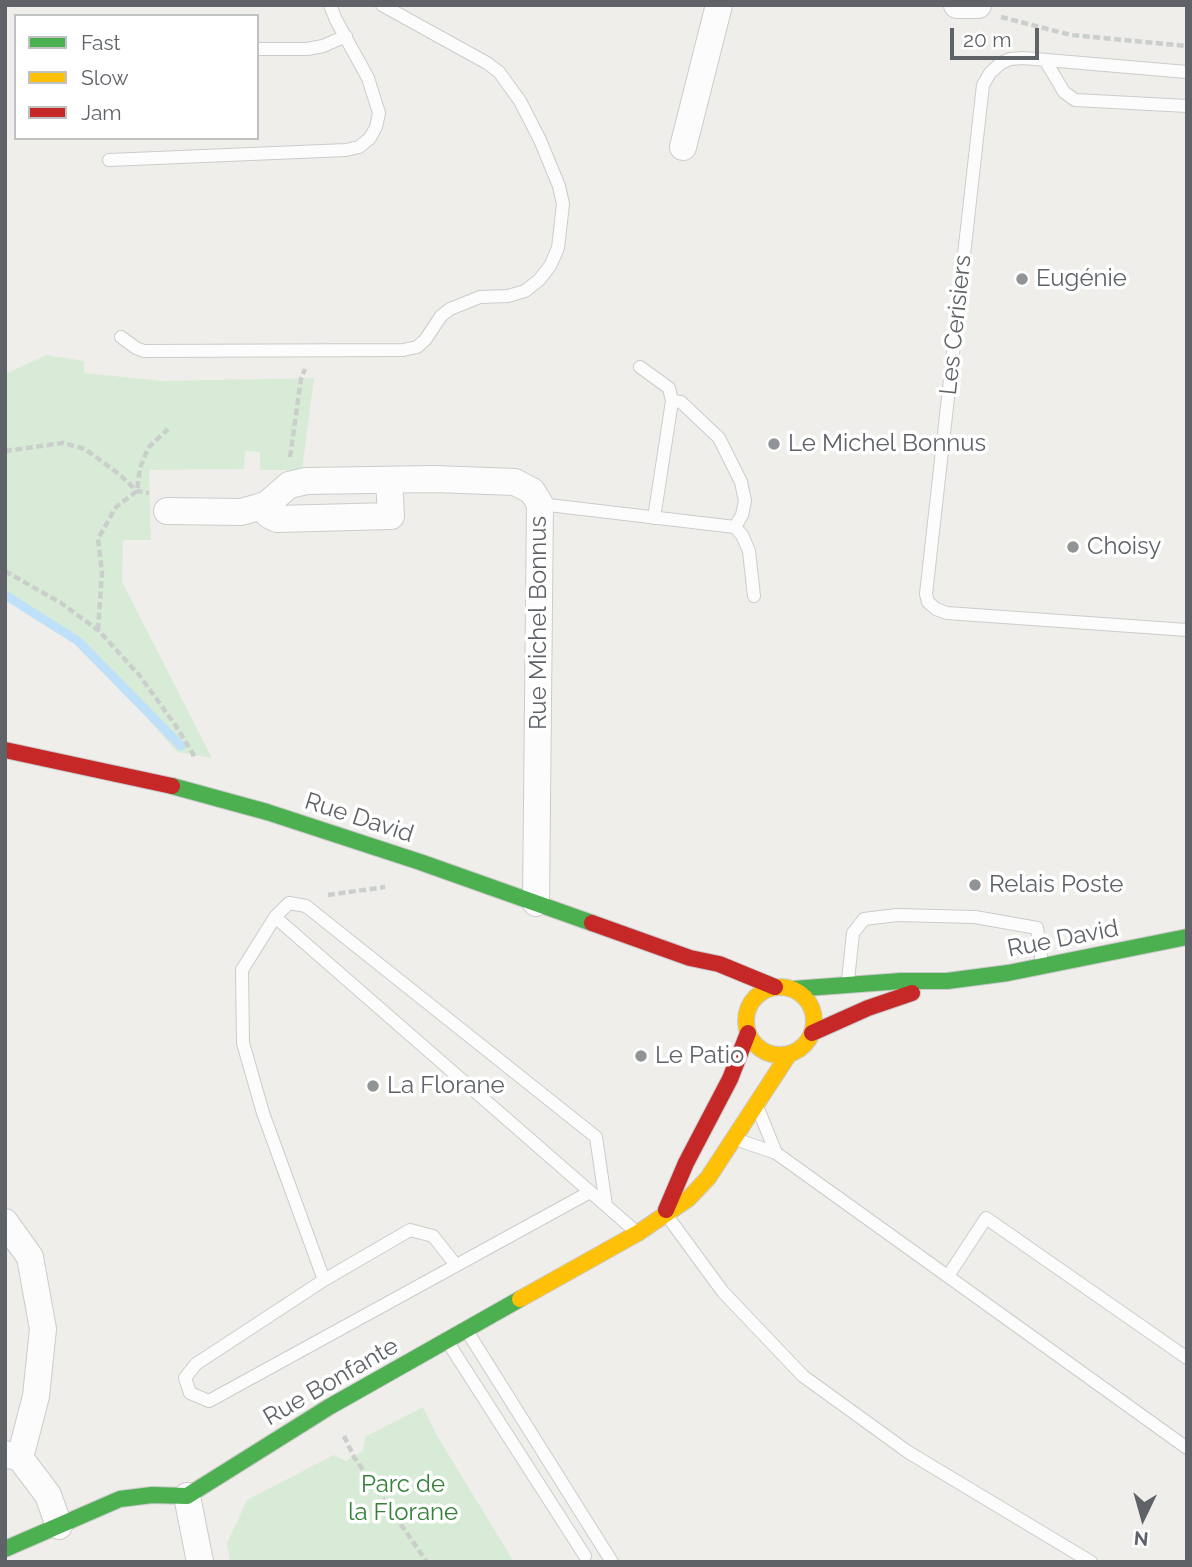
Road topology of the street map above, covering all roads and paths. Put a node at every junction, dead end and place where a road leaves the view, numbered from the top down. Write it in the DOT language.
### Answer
graph roads {
  1 [pos="330,5"];
  2 [pos="382,5"];
  3 [pos="719,5"];
  4 [pos="966,6"];
  5 [pos="346,36"];
  6 [pos="1187,46"];
  7 [pos="259,50"];
  8 [pos="1045,60"];
  9 [pos="1187,72"];
  10 [pos="1187,106"];
  11 [pos="682,147"];
  12 [pos="109,160"];
  13 [pos="121,337"];
  14 [pos="314,350"];
  15 [pos="640,367"];
  16 [pos="672,401"];
  17 [pos="168,429"];
  18 [pos="5,452"];
  19 [pos="389,480"];
  20 [pos="289,485"];
  21 [pos="137,491"];
  22 [pos="540,505"];
  23 [pos="261,506"];
  24 [pos="167,511"];
  25 [pos="654,518"];
  26 [pos="735,527"];
  27 [pos="5,571"];
  28 [pos="754,596"];
  29 [pos="98,630"];
  30 [pos="1187,630"];
  31 [pos="5,750"];
  32 [pos="198,792"];
  33 [pos="386,887"];
  34 [pos="316,897"];
  35 [pos="536,903"];
  36 [pos="275,917"];
  37 [pos="1187,937"];
  38 [pos="690,958"];
  39 [pos="1042,968"];
  40 [pos="947,981"];
  41 [pos="720,983"];
  42 [pos="848,985"];
  43 [pos="775,987"];
  44 [pos="793,989"];
  45 [pos="748,1033"];
  46 [pos="812,1034"];
  47 [pos="789,1054"];
  48 [pos="730,1079"];
  49 [pos="757,1101"];
  50 [pos="730,1108"];
  51 [pos="731,1133"];
  52 [pos="776,1153"];
  53 [pos="590,1192"];
  54 [pos="606,1205"];
  55 [pos="665,1213"];
  56 [pos="5,1222"];
  57 [pos="638,1233"];
  58 [pos="456,1265"];
  59 [pos="948,1276"];
  60 [pos="324,1280"];
  61 [pos="467,1330"];
  62 [pos="447,1341"];
  63 [pos="1187,1358"];
  64 [pos="329,1407"];
  65 [pos="1187,1448"];
  66 [pos="13,1456"];
  67 [pos="187,1496"];
  68 [pos="59,1526"];
  69 [pos="5,1549"];
  70 [pos="585,1556"];
  71 [pos="200,1562"];
  72 [pos="428,1562"];
  73 [pos="612,1562"];
  74 [pos="1091,1562"];
  1 -- 5 [label="lane"];
  2 -- 14 [label="lane"];
  3 -- 11 [label="street"];
  4 -- 6 [label="path"];
  5 -- 7 [label="lane"];
  5 -- 12 [label="lane"];
  8 -- 9 [label="lane, Les Cerisiers"];
  8 -- 10 [label="lane"];
  8 -- 30 [label="lane, Les Cerisiers"];
  13 -- 14 [label="lane"];
  14 -- 20 [label="path"];
  15 -- 16 [label="lane"];
  16 -- 25 [label="lane"];
  16 -- 26 [label="lane"];
  17 -- 21 [label="path"];
  18 -- 21 [label="path"];
  19 -- 20 [label="street, Rue Michel Bonnus"];
  19 -- 22 [label="street, Rue Michel Bonnus"];
  19 -- 23 [label="street"];
  20 -- 23 [label="street"];
  21 -- 24 [label="path"];
  21 -- 29 [label="path"];
  22 -- 25 [label="lane"];
  22 -- 35 [label="street, Rue Michel Bonnus"];
  23 -- 24 [label="street"];
  25 -- 26 [label="lane"];
  26 -- 28 [label="lane"];
  27 -- 29 [label="path"];
  29 -- 32 [label="path"];
  31 -- 32 [label="main road, Rue David"];
  32 -- 35 [label="main road, Rue David"];
  33 -- 34 [label="path"];
  35 -- 38 [label="main road, Rue David"];
  36 -- 53 [label="lane"];
  36 -- 54 [label="lane"];
  36 -- 60 [label="lane"];
  37 -- 39 [label="main road, Rue David"];
  38 -- 41 [label="main road, Rue David"];
  38 -- 43 [label="main road, Rue David"];
  39 -- 40 [label="main road, Rue David"];
  39 -- 42 [label="lane"];
  40 -- 42 [label="main road, Rue David"];
  40 -- 46 [label="main road, Rue David"];
  42 -- 44 [label="main road, Rue David"];
  43 -- 44 [label="main road"];
  43 -- 45 [label="main road"];
  44 -- 46 [label="main road"];
  45 -- 47 [label="main road"];
  45 -- 48 [label="main road"];
  46 -- 47 [label="main road"];
  47 -- 49 [label="main road, Rue Bonfante"];
  48 -- 50 [label="lane"];
  48 -- 55 [label="main road"];
  49 -- 51 [label="main road, Rue Bonfante"];
  49 -- 52 [label="lane"];
  51 -- 52 [label="lane"];
  51 -- 55 [label="main road, Rue Bonfante"];
  52 -- 59 [label="lane"];
  53 -- 54 [label="lane"];
  53 -- 58 [label="lane"];
  54 -- 57 [label="lane"];
  55 -- 57 [label="main road, Rue Bonfante"];
  55 -- 74 [label="lane"];
  56 -- 66 [label="street"];
  57 -- 61 [label="main road, Rue Bonfante"];
  58 -- 60 [label="lane"];
  58 -- 60 [label="lane"];
  59 -- 63 [label="lane"];
  59 -- 65 [label="lane"];
  61 -- 62 [label="main road, Rue Bonfante"];
  61 -- 73 [label="lane"];
  62 -- 64 [label="main road, Rue Bonfante"];
  62 -- 70 [label="lane"];
  64 -- 67 [label="main road, Rue Bonfante"];
  64 -- 72 [label="path"];
  66 -- 68 [label="street"];
  67 -- 68 [label="main road"];
  67 -- 71 [label="street"];
  68 -- 69 [label="main road"];
}
